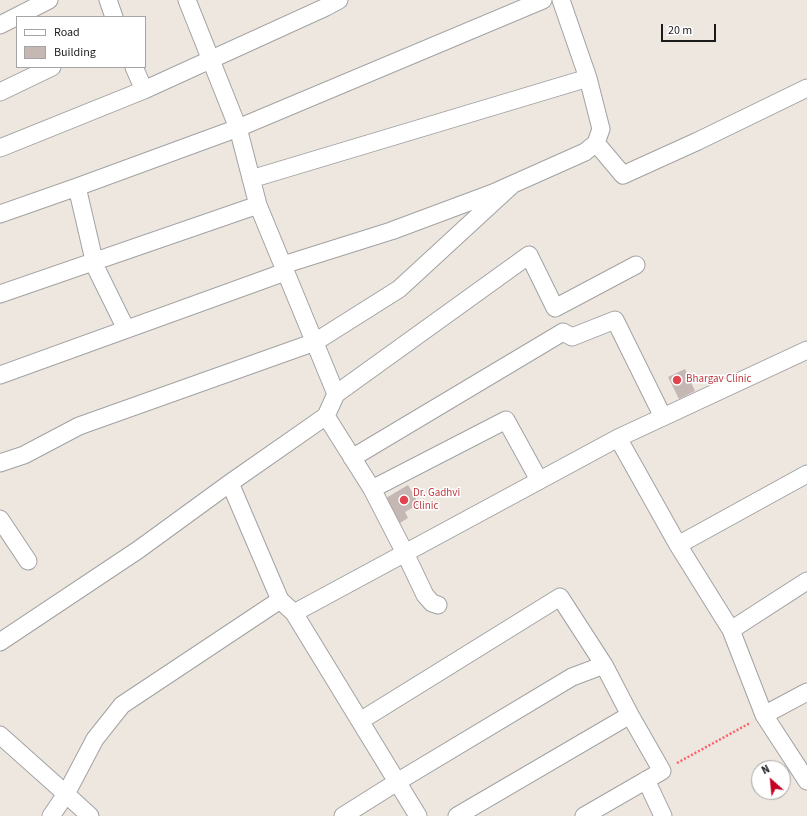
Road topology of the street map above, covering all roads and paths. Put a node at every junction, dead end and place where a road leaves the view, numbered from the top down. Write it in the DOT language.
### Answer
graph roads {
  1 [pos="49,0"];
  2 [pos="108,0"];
  3 [pos="187,0"];
  4 [pos="339,0"];
  5 [pos="543,0"];
  6 [pos="561,0"];
  7 [pos="18,16"];
  8 [pos="114,16"];
  9 [pos="16,17"];
  10 [pos="0,25"];
  11 [pos="211,59"];
  12 [pos="50,68"];
  13 [pos="134,68"];
  14 [pos="588,78"];
  15 [pos="807,88"];
  16 [pos="144,90"];
  17 [pos="0,92"];
  18 [pos="238,128"];
  19 [pos="596,143"];
  20 [pos="0,148"];
  21 [pos="251,179"];
  22 [pos="512,185"];
  23 [pos="77,187"];
  24 [pos="258,205"];
  25 [pos="0,214"];
  26 [pos="93,262"];
  27 [pos="636,266"];
  28 [pos="284,269"];
  29 [pos="0,294"];
  30 [pos="126,329"];
  31 [pos="315,342"];
  32 [pos="807,350"];
  33 [pos="0,375"];
  34 [pos="336,394"];
  35 [pos="326,416"];
  36 [pos="662,417"];
  37 [pos="618,438"];
  38 [pos="352,458"];
  39 [pos="0,463"];
  40 [pos="807,474"];
  41 [pos="539,480"];
  42 [pos="230,483"];
  43 [pos="372,489"];
  44 [pos="0,519"];
  45 [pos="678,545"];
  46 [pos="405,553"];
  47 [pos="28,561"];
  48 [pos="807,581"];
  49 [pos="280,600"];
  50 [pos="438,604"];
  51 [pos="294,613"];
  52 [pos="731,630"];
  53 [pos="0,642"];
  54 [pos="604,665"];
  55 [pos="807,692"];
  56 [pos="630,715"];
  57 [pos="764,715"];
  58 [pos="360,721"];
  59 [pos="0,735"];
  60 [pos="662,771"];
  61 [pos="646,780"];
  62 [pos="807,781"];
  63 [pos="397,782"];
  64 [pos="66,794"];
  65 [pos="51,816"];
  66 [pos="90,816"];
  67 [pos="343,816"];
  68 [pos="418,816"];
  69 [pos="457,816"];
  70 [pos="584,816"];
  71 [pos="663,816"];
  1 -- 7 [label="street"];
  2 -- 8 [label="street"];
  3 -- 11 [label="street"];
  4 -- 11 [label="street"];
  5 -- 18 [label="street"];
  6 -- 14 [label="street"];
  9 -- 10 [label="street"];
  11 -- 16 [label="street"];
  11 -- 18 [label="street"];
  12 -- 17 [label="street"];
  13 -- 16 [label="street"];
  14 -- 19 [label="street"];
  14 -- 21 [label="street"];
  15 -- 19 [label="street"];
  16 -- 20 [label="street"];
  18 -- 21 [label="street"];
  18 -- 23 [label="street"];
  19 -- 22 [label="street"];
  21 -- 24 [label="street"];
  22 -- 28 [label="street"];
  22 -- 31 [label="street"];
  23 -- 25 [label="street"];
  23 -- 26 [label="street"];
  24 -- 26 [label="street"];
  24 -- 28 [label="street"];
  26 -- 29 [label="street"];
  26 -- 30 [label="street"];
  27 -- 34 [label="street"];
  28 -- 30 [label="street"];
  28 -- 31 [label="street"];
  30 -- 33 [label="street"];
  31 -- 34 [label="street"];
  31 -- 39 [label="street"];
  32 -- 36 [label="street"];
  34 -- 35 [label="street"];
  35 -- 38 [label="street"];
  35 -- 42 [label="street"];
  36 -- 37 [label="street"];
  36 -- 38 [label="street"];
  37 -- 41 [label="street"];
  37 -- 45 [label="street"];
  38 -- 43 [label="street"];
  40 -- 45 [label="street"];
  41 -- 43 [label="street"];
  41 -- 46 [label="street"];
  42 -- 49 [label="street"];
  42 -- 53 [label="street"];
  43 -- 46 [label="street"];
  44 -- 47 [label="street"];
  45 -- 52 [label="street"];
  46 -- 50 [label="street"];
  46 -- 51 [label="street"];
  48 -- 52 [label="street"];
  49 -- 51 [label="street"];
  49 -- 64 [label="street"];
  51 -- 58 [label="street"];
  52 -- 57 [label="street"];
  54 -- 56 [label="street"];
  54 -- 58 [label="street"];
  54 -- 63 [label="street"];
  55 -- 57 [label="street"];
  56 -- 60 [label="street"];
  56 -- 69 [label="street"];
  57 -- 60 [label="path"];
  57 -- 62 [label="street"];
  58 -- 63 [label="street"];
  59 -- 64 [label="street"];
  60 -- 61 [label="street"];
  61 -- 70 [label="street"];
  61 -- 71 [label="street"];
  63 -- 67 [label="street"];
  63 -- 68 [label="street"];
  64 -- 65 [label="street"];
  64 -- 66 [label="street"];
}
